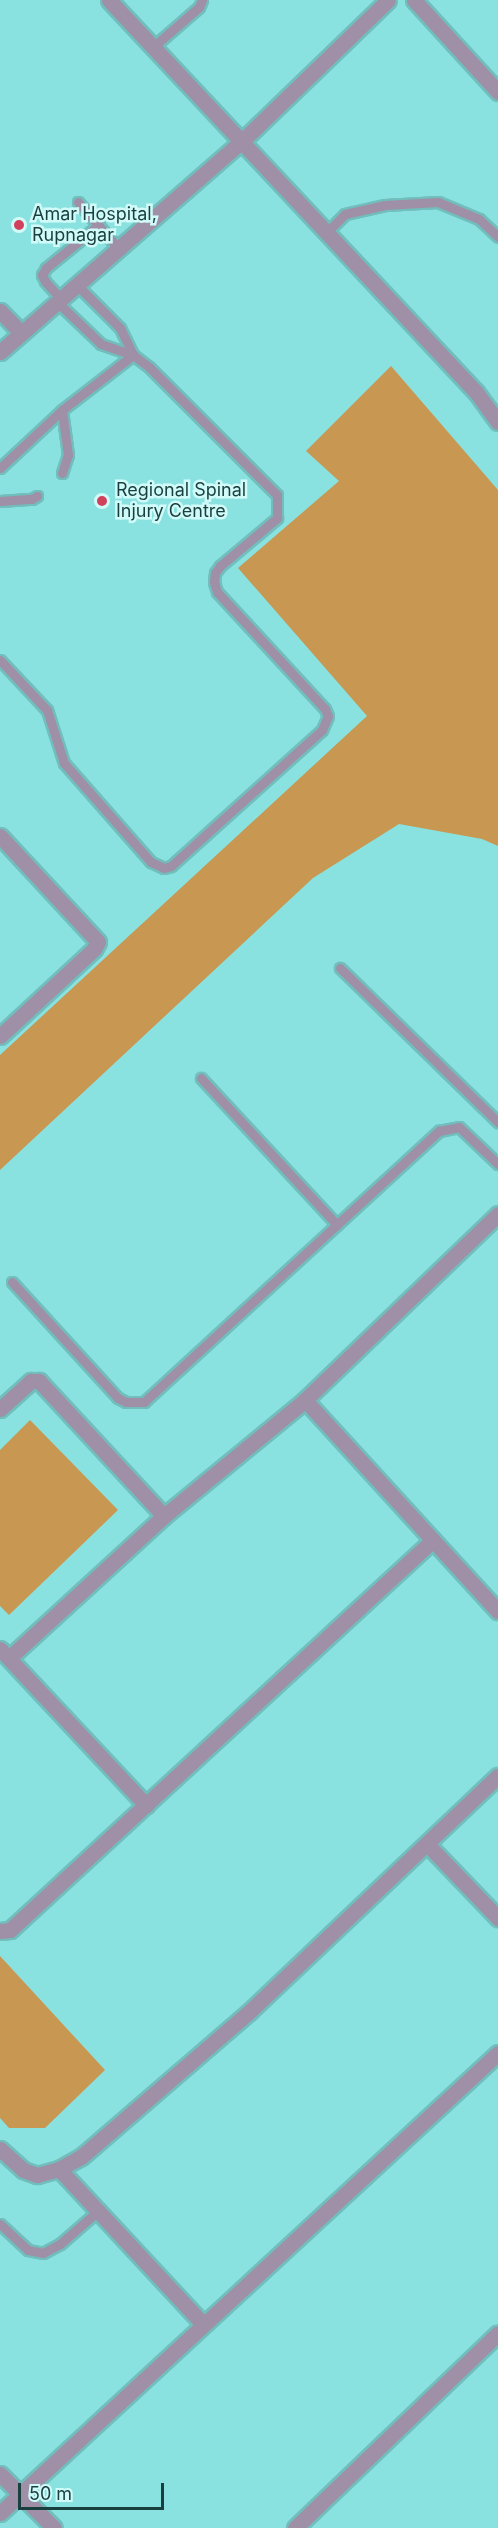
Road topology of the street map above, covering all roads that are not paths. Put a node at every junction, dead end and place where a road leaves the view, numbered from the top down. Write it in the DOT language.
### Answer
graph roads {
  1 [pos="109,0"];
  2 [pos="202,0"];
  3 [pos="388,0"];
  4 [pos="414,0"];
  5 [pos="153,47"];
  6 [pos="498,92"];
  7 [pos="242,142"];
  8 [pos="78,202"];
  9 [pos="99,225"];
  10 [pos="326,233"];
  11 [pos="498,237"];
  12 [pos="119,249"];
  13 [pos="77,285"];
  14 [pos="59,301"];
  15 [pos="0,311"];
  16 [pos="21,333"];
  17 [pos="0,352"];
  18 [pos="133,355"];
  19 [pos="62,410"];
  20 [pos="498,422"];
  21 [pos="0,468"];
  22 [pos="62,473"];
  23 [pos="38,496"];
  24 [pos="0,501"];
  25 [pos="0,660"];
  26 [pos="0,836"];
  27 [pos="340,968"];
  28 [pos="0,1035"];
  29 [pos="201,1078"];
  30 [pos="498,1122"];
  31 [pos="496,1159"];
  32 [pos="498,1214"];
  33 [pos="337,1225"];
  34 [pos="12,1281"];
  35 [pos="305,1400"];
  36 [pos="0,1409"];
  37 [pos="164,1516"];
  38 [pos="433,1540"];
  39 [pos="498,1611"];
  40 [pos="4,1653"];
  41 [pos="498,1776"];
  42 [pos="146,1805"];
  43 [pos="427,1844"];
  44 [pos="498,1918"];
  45 [pos="0,1931"];
  46 [pos="498,2053"];
  47 [pos="0,2150"];
  48 [pos="59,2169"];
  49 [pos="98,2211"];
  50 [pos="0,2224"];
  51 [pos="203,2324"];
  52 [pos="498,2333"];
  53 [pos="0,2474"];
  54 [pos="20,2495"];
  55 [pos="0,2513"];
  56 [pos="54,2528"];
  57 [pos="295,2528"];
  1 -- 5 [label="street"];
  2 -- 5 [label="lane"];
  3 -- 7 [label="street"];
  4 -- 6 [label="street"];
  5 -- 7 [label="street"];
  7 -- 10 [label="street"];
  7 -- 12 [label="street"];
  8 -- 9 [label="lane"];
  9 -- 12 [label="lane"];
  9 -- 14 [label="lane"];
  10 -- 11 [label="lane"];
  10 -- 20 [label="street"];
  12 -- 13 [label="street"];
  13 -- 14 [label="street"];
  13 -- 18 [label="lane"];
  14 -- 16 [label="street"];
  14 -- 18 [label="lane"];
  15 -- 16 [label="street"];
  16 -- 17 [label="street"];
  18 -- 19 [label="lane"];
  18 -- 25 [label="lane"];
  19 -- 21 [label="lane"];
  19 -- 22 [label="lane"];
  23 -- 24 [label="lane"];
  26 -- 28 [label="street"];
  27 -- 30 [label="lane"];
  29 -- 33 [label="lane"];
  31 -- 33 [label="lane"];
  32 -- 35 [label="street"];
  33 -- 34 [label="lane"];
  35 -- 37 [label="street"];
  35 -- 38 [label="street"];
  36 -- 37 [label="street"];
  37 -- 40 [label="street"];
  38 -- 39 [label="street"];
  38 -- 42 [label="street"];
  40 -- 42 [label="street"];
  41 -- 43 [label="street"];
  42 -- 45 [label="street"];
  43 -- 44 [label="street"];
  43 -- 48 [label="street"];
  46 -- 51 [label="street"];
  47 -- 48 [label="street"];
  48 -- 49 [label="street"];
  49 -- 50 [label="lane"];
  49 -- 51 [label="street"];
  51 -- 54 [label="street"];
  52 -- 57 [label="street"];
  53 -- 54 [label="street"];
  54 -- 55 [label="street"];
  54 -- 56 [label="street"];
}
